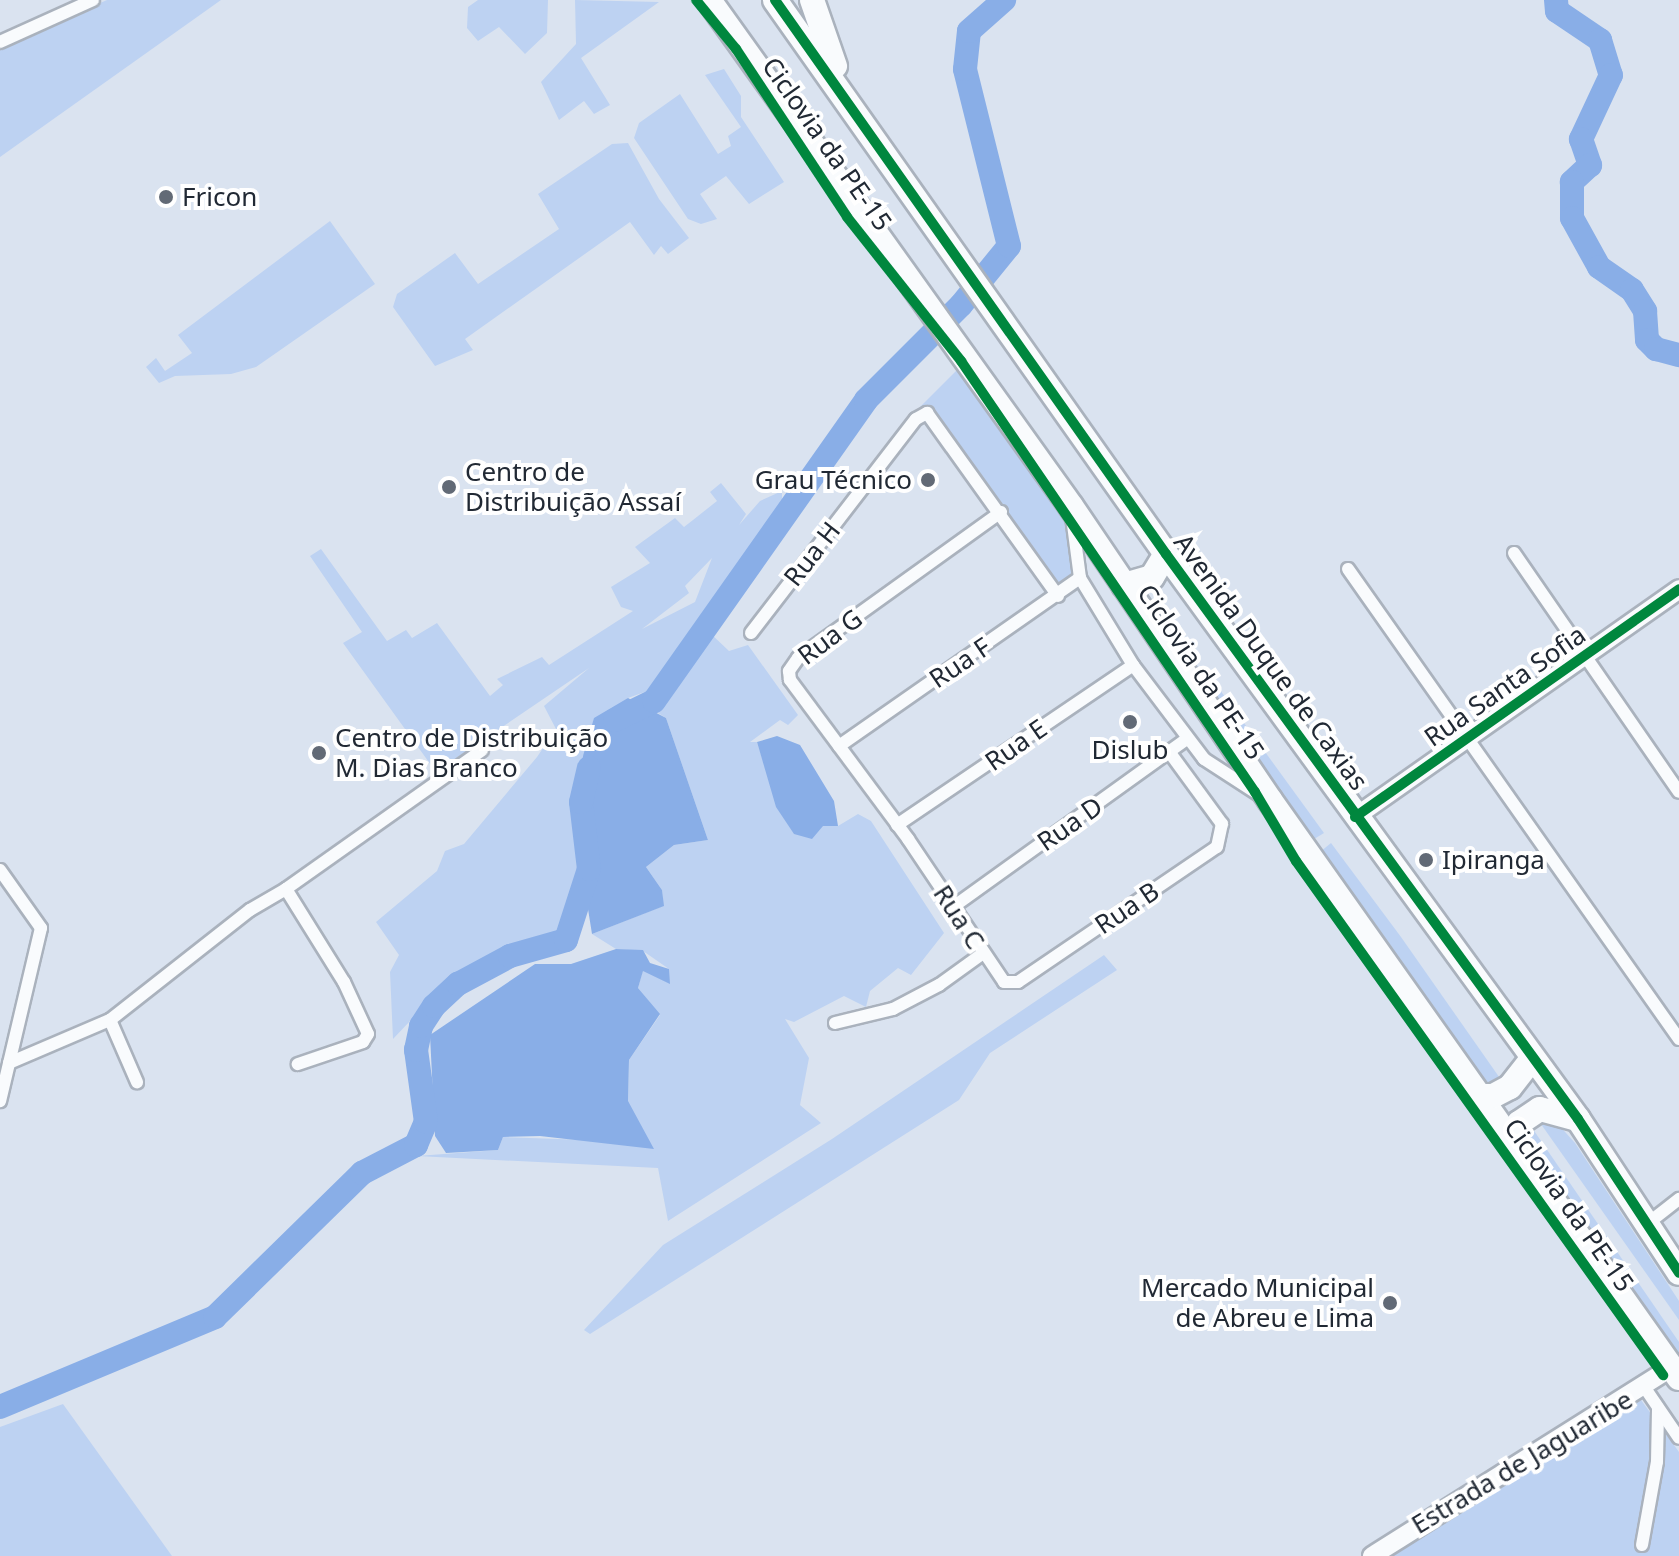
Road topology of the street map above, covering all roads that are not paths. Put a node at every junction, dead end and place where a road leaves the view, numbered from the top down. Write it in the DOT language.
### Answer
graph roads {
  1 [pos="93,0"];
  2 [pos="709,0"];
  3 [pos="775,0"];
  4 [pos="812,0"];
  5 [pos="0,42"];
  6 [pos="844,91"];
  7 [pos="1071,506"];
  8 [pos="1001,512"];
  9 [pos="1514,553"];
  10 [pos="1166,554"];
  11 [pos="1348,569"];
  12 [pos="1080,578"];
  13 [pos="1124,585"];
  14 [pos="1679,589"];
  15 [pos="1058,596"];
  16 [pos="751,633"];
  17 [pos="1583,657"];
  18 [pos="1133,665"];
  19 [pos="1187,739"];
  20 [pos="1468,739"];
  21 [pos="839,746"];
  22 [pos="482,750"];
  23 [pos="1170,753"];
  24 [pos="1679,792"];
  25 [pos="1270,800"];
  26 [pos="1355,817"];
  27 [pos="897,825"];
  28 [pos="908,839"];
  29 [pos="0,870"];
  30 [pos="286,889"];
  31 [pos="953,907"];
  32 [pos="982,954"];
  33 [pos="1018,982"];
  34 [pos="110,1020"];
  35 [pos="835,1023"];
  36 [pos="1679,1039"];
  37 [pos="1532,1059"];
  38 [pos="9,1063"];
  39 [pos="298,1064"];
  40 [pos="137,1082"];
  41 [pos="1477,1096"];
  42 [pos="0,1101"];
  43 [pos="1578,1119"];
  44 [pos="1514,1141"];
  45 [pos="1679,1199"];
  46 [pos="1647,1224"];
  47 [pos="1679,1273"];
  48 [pos="1675,1372"];
  49 [pos="1645,1388"];
  50 [pos="1658,1408"];
  51 [pos="1679,1438"];
  52 [pos="1642,1545"];
  53 [pos="1372,1556"];
  1 -- 5 [label="street"];
  2 -- 7 [label="highway"];
  3 -- 6 [label="highway"];
  4 -- 6 [label="highway"];
  6 -- 10 [label="highway, Avenida Duque de Caxias"];
  7 -- 12 [label="street"];
  7 -- 13 [label="highway"];
  8 -- 15 [label="street"];
  8 -- 16 [label="street, Rua H"];
  8 -- 21 [label="street, Rua G"];
  9 -- 17 [label="street"];
  10 -- 13 [label="highway"];
  10 -- 26 [label="highway, Avenida Duque de Caxias"];
  11 -- 20 [label="street"];
  12 -- 15 [label="street, Rua F"];
  12 -- 18 [label="street"];
  13 -- 25 [label="highway"];
  14 -- 17 [label="street, Rua Santa Sofia"];
  15 -- 21 [label="street, Rua F"];
  17 -- 20 [label="street, Rua Santa Sofia"];
  17 -- 24 [label="street"];
  18 -- 19 [label="street"];
  18 -- 27 [label="street, Rua E"];
  19 -- 23 [label="street, Rua D"];
  19 -- 25 [label="street"];
  20 -- 26 [label="street, Rua Santa Sofia"];
  20 -- 36 [label="street"];
  21 -- 27 [label="street, Rua G"];
  22 -- 30 [label="street"];
  23 -- 31 [label="street, Rua D"];
  23 -- 33 [label="street, Rua B"];
  25 -- 41 [label="highway"];
  26 -- 37 [label="highway, Avenida Duque de Caxias"];
  27 -- 28 [label="street, Rua G"];
  28 -- 31 [label="street, Rua C"];
  29 -- 38 [label="street"];
  30 -- 34 [label="street"];
  30 -- 39 [label="street"];
  31 -- 32 [label="street, Rua C"];
  32 -- 33 [label="street, Rua C"];
  32 -- 35 [label="street"];
  34 -- 38 [label="street"];
  34 -- 40 [label="street"];
  37 -- 41 [label="highway"];
  37 -- 43 [label="highway, Avenida Duque de Caxias"];
  38 -- 42 [label="street"];
  41 -- 44 [label="highway"];
  43 -- 44 [label="highway"];
  43 -- 46 [label="highway, Avenida Duque de Caxias"];
  44 -- 48 [label="highway"];
  45 -- 46 [label="street"];
  46 -- 47 [label="highway, Avenida Duque de Caxias"];
  48 -- 49 [label="street, Estrada de Jaguaribe"];
  49 -- 50 [label="street"];
  49 -- 53 [label="street, Estrada de Jaguaribe"];
  50 -- 51 [label="street"];
  50 -- 52 [label="street"];
}
